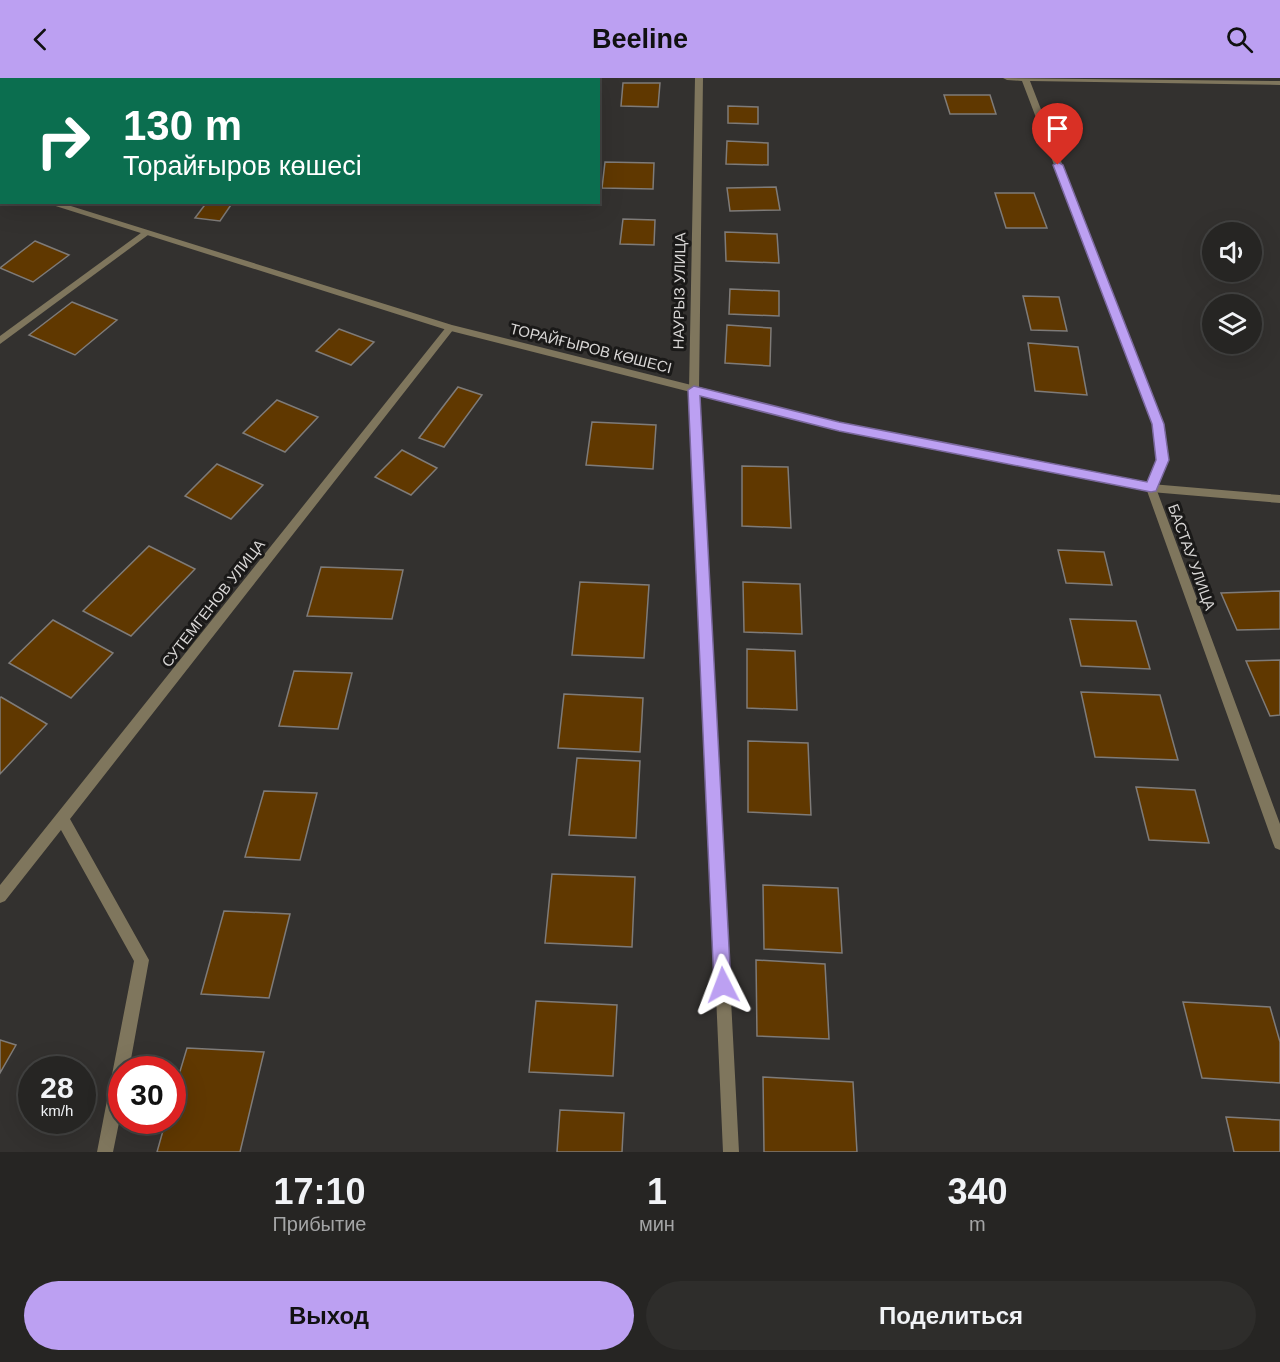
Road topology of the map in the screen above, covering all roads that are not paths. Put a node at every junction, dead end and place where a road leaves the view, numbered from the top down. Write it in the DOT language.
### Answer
graph roads {
  1 [pos="699,78"];
  2 [pos="1007,78"];
  3 [pos="1025,79"];
  4 [pos="1280,83"];
  5 [pos="53,204"];
  6 [pos="145,233"];
  7 [pos="450,328"];
  8 [pos="0,341"];
  9 [pos="694,390"];
  10 [pos="1151,488"];
  11 [pos="1280,499"];
  12 [pos="62,818"];
  13 [pos="1280,843"];
  14 [pos="0,896"];
  15 [pos="105,1152"];
  16 [pos="731,1152"];
  1 -- 9 [label="street, НАУРЫЗ УЛИЦА"];
  2 -- 3 [label="street"];
  3 -- 4 [label="street"];
  3 -- 10 [label="street"];
  5 -- 6 [label="street, ТОРАЙҒЫРОВ КӨШЕСІ"];
  6 -- 7 [label="street, ТОРАЙҒЫРОВ КӨШЕСІ"];
  6 -- 8 [label="street"];
  7 -- 9 [label="street, ТОРАЙҒЫРОВ КӨШЕСІ"];
  7 -- 12 [label="street, СУТЕМГЕНОВ УЛИЦА"];
  9 -- 10 [label="street, ТОРАЙҒЫРОВ КӨШЕСІ"];
  9 -- 16 [label="street, НАУРЫЗ УЛИЦА"];
  10 -- 11 [label="street, ТОРАЙҒЫРОВ КӨШЕСІ"];
  10 -- 13 [label="street, БАСТАУ УЛИЦА"];
  12 -- 14 [label="street, СУТЕМГЕНОВ УЛИЦА"];
  12 -- 15 [label="street"];
}
